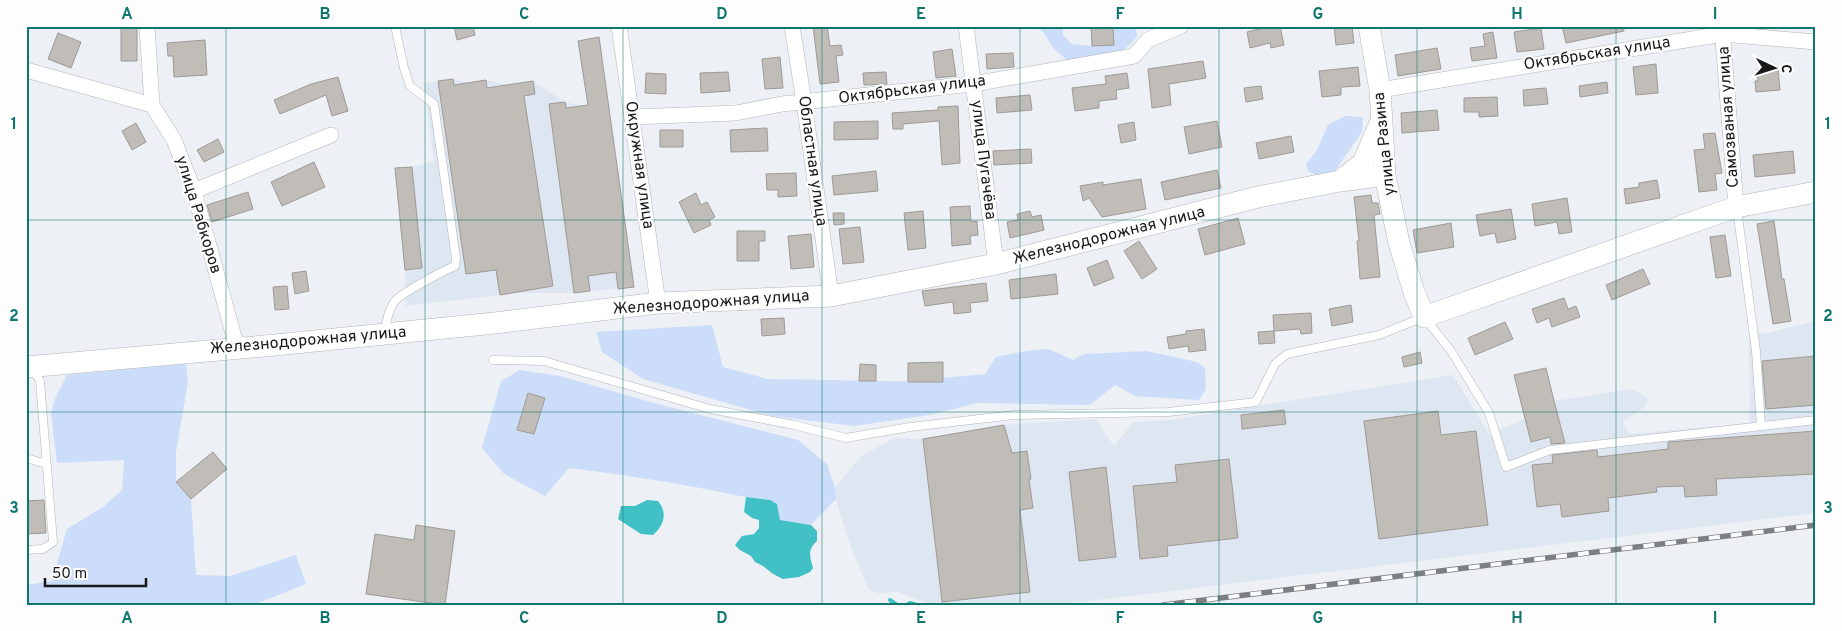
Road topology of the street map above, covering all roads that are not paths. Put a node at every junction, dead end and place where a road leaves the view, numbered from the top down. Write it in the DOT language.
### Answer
graph roads {
  1 [pos="147,26"];
  2 [pos="395,26"];
  3 [pos="619,26"];
  4 [pos="792,26"];
  5 [pos="966,26"];
  6 [pos="1181,26"];
  7 [pos="1369,26"];
  8 [pos="1723,30"];
  9 [pos="1147,33"];
  10 [pos="1816,42"];
  11 [pos="26,70"];
  12 [pos="973,84"];
  13 [pos="1380,90"];
  14 [pos="804,102"];
  15 [pos="152,105"];
  16 [pos="633,117"];
  17 [pos="1382,119"];
  18 [pos="331,135"];
  19 [pos="1385,175"];
  20 [pos="1340,181"];
  21 [pos="194,191"];
  22 [pos="1816,192"];
  23 [pos="1736,207"];
  24 [pos="996,264"];
  25 [pos="831,296"];
  26 [pos="658,303"];
  27 [pos="1424,318"];
  28 [pos="385,334"];
  29 [pos="238,348"];
  30 [pos="493,360"];
  31 [pos="28,364"];
  32 [pos="1816,420"];
  33 [pos="1761,426"];
  34 [pos="26,458"];
  35 [pos="46,464"];
  36 [pos="26,550"];
  1 -- 15 [label="street, улица Рабкоров"];
  2 -- 28 [label="lane"];
  3 -- 16 [label="street, Окружная улица"];
  4 -- 14 [label="street, Областная улица"];
  5 -- 12 [label="street, улица Пугачёва"];
  6 -- 9 [label="street, Октябрьская улица"];
  7 -- 13 [label="street, улица Разина"];
  8 -- 10 [label="street, Октябрьская улица"];
  8 -- 13 [label="street, Октябрьская улица"];
  8 -- 23 [label="street, Самозваная улица"];
  9 -- 12 [label="street, Октябрьская улица"];
  11 -- 15 [label="street"];
  12 -- 14 [label="street, Октябрьская улица"];
  12 -- 24 [label="street, улица Пугачёва"];
  13 -- 17 [label="street, улица Разина"];
  14 -- 16 [label="street, Октябрьская улица"];
  14 -- 25 [label="street, Областная улица"];
  15 -- 21 [label="street, улица Рабкоров"];
  16 -- 26 [label="street, Окружная улица"];
  17 -- 19 [label="street, улица Разина"];
  17 -- 20 [label="street"];
  18 -- 21 [label="street"];
  19 -- 20 [label="street, Железнодорожная улица"];
  19 -- 27 [label="street, улица Разина"];
  20 -- 24 [label="street, Железнодорожная улица"];
  21 -- 29 [label="street, улица Рабкоров"];
  22 -- 23 [label="street"];
  23 -- 27 [label="street"];
  23 -- 33 [label="lane"];
  24 -- 25 [label="street, Железнодорожная улица"];
  25 -- 26 [label="street, Железнодорожная улица"];
  26 -- 28 [label="street, Железнодорожная улица"];
  27 -- 30 [label="lane"];
  27 -- 33 [label="lane"];
  28 -- 29 [label="street, Железнодорожная улица"];
  29 -- 31 [label="street, Железнодорожная улица"];
  31 -- 35 [label="lane"];
  32 -- 33 [label="lane"];
  34 -- 35 [label="lane"];
  35 -- 36 [label="lane"];
}
